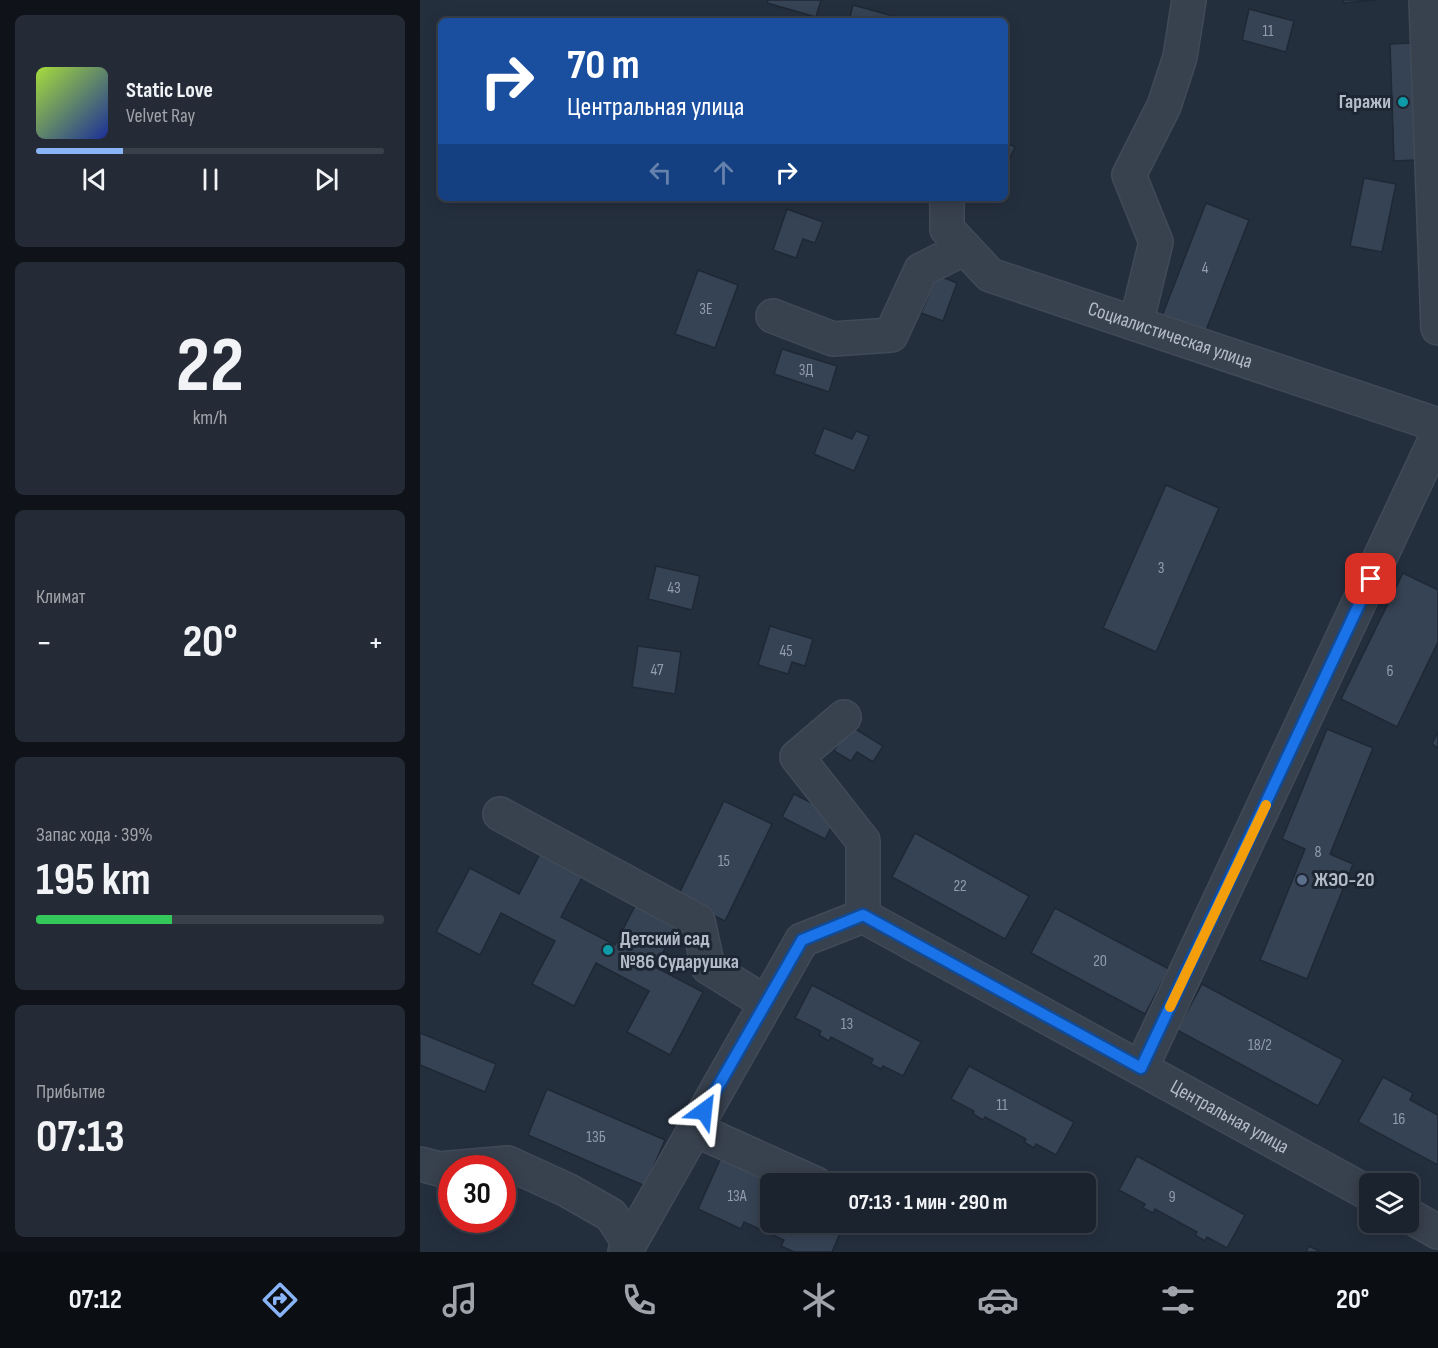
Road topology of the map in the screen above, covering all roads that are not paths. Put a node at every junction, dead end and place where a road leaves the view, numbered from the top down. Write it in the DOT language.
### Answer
graph roads {
  1 [pos="1189,0"];
  2 [pos="1426,0"];
  3 [pos="947,201"];
  4 [pos="965,248"];
  5 [pos="773,316"];
  6 [pos="1136,324"];
  7 [pos="1438,328"];
  8 [pos="1438,425"];
  9 [pos="1438,434"];
  10 [pos="844,717"];
  11 [pos="500,814"];
  12 [pos="863,915"];
  13 [pos="766,1003"];
  14 [pos="1141,1068"];
  15 [pos="694,1129"];
  16 [pos="420,1164"];
  17 [pos="792,1173"];
  18 [pos="1359,1188"];
  19 [pos="1419,1221"];
  20 [pos="1438,1232"];
  21 [pos="627,1248"];
  1 -- 6 [label="street"];
  2 -- 7 [label="street"];
  3 -- 4 [label="street, Социалистическая улица"];
  4 -- 5 [label="street"];
  4 -- 6 [label="street, Социалистическая улица"];
  6 -- 8 [label="street, Социалистическая улица"];
  9 -- 14 [label="street"];
  10 -- 12 [label="street"];
  11 -- 13 [label="street"];
  12 -- 13 [label="street"];
  12 -- 14 [label="street, Центральная улица"];
  13 -- 15 [label="street"];
  14 -- 18 [label="street, Центральная улица"];
  15 -- 17 [label="street"];
  15 -- 21 [label="street"];
  16 -- 21 [label="street"];
  19 -- 20 [label="street"];
}
